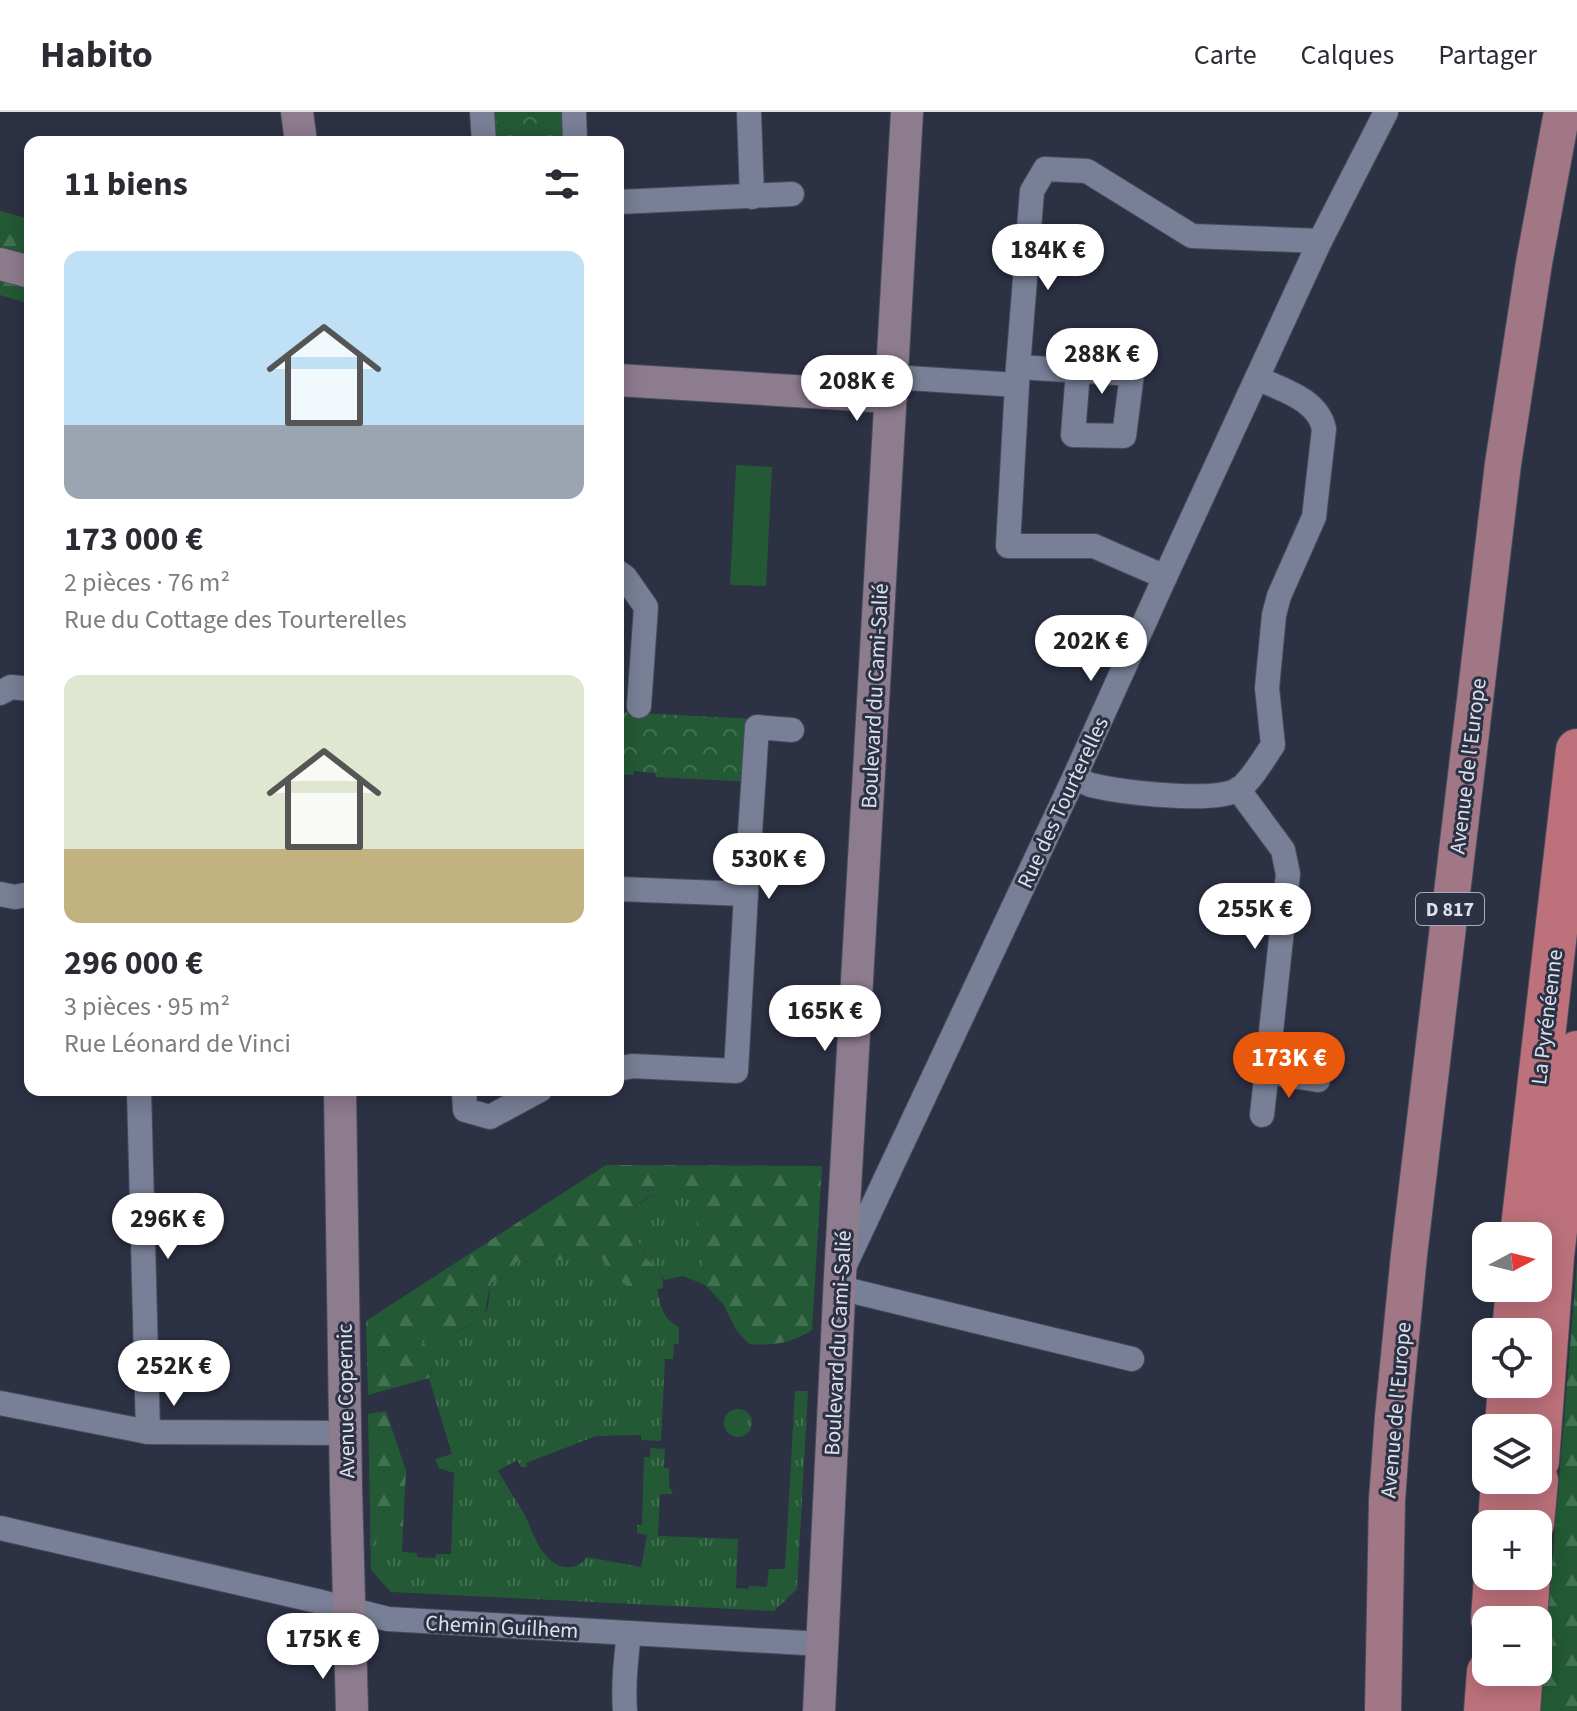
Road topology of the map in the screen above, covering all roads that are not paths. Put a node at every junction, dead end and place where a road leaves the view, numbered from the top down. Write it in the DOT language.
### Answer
graph roads {
  1 [pos="297,112"];
  2 [pos="482,112"];
  3 [pos="574,112"];
  4 [pos="749,112"];
  5 [pos="907,112"];
  6 [pos="1386,112"];
  7 [pos="1562,112"];
  8 [pos="300,136"];
  9 [pos="484,136"];
  10 [pos="575,136"];
  11 [pos="792,194"];
  12 [pos="752,197"];
  13 [pos="624,202"];
  14 [pos="1320,241"];
  15 [pos="0,264"];
  16 [pos="24,270"];
  17 [pos="1078,371"];
  18 [pos="1018,376"];
  19 [pos="1257,378"];
  20 [pos="624,380"];
  21 [pos="892,387"];
  22 [pos="624,576"];
  23 [pos="1165,577"];
  24 [pos="24,688"];
  25 [pos="0,693"];
  26 [pos="639,706"];
  27 [pos="792,730"];
  28 [pos="1577,750"];
  29 [pos="1074,778"];
  30 [pos="1238,789"];
  31 [pos="624,889"];
  32 [pos="0,894"];
  33 [pos="746,894"];
  34 [pos="24,895"];
  35 [pos="1577,1052"];
  36 [pos="624,1068"];
  37 [pos="1267,1072"];
  38 [pos="1318,1080"];
  39 [pos="139,1096"];
  40 [pos="340,1096"];
  41 [pos="464,1096"];
  42 [pos="529,1096"];
  43 [pos="1262,1115"];
  44 [pos="1523,1222"];
  45 [pos="840,1282"];
  46 [pos="1132,1359"];
  47 [pos="0,1403"];
  48 [pos="1541,1414"];
  49 [pos="148,1432"];
  50 [pos="346,1433"];
  51 [pos="0,1528"];
  52 [pos="349,1610"];
  53 [pos="629,1633"];
  54 [pos="822,1644"];
  55 [pos="1487,1686"];
  56 [pos="1521,1686"];
  57 [pos="352,1711"];
  58 [pos="625,1711"];
  59 [pos="819,1711"];
  60 [pos="1383,1711"];
  61 [pos="1485,1711"];
  62 [pos="1519,1711"];
  1 -- 8 [label="street"];
  2 -- 9 [label="street"];
  3 -- 10 [label="street"];
  4 -- 12 [label="street"];
  5 -- 21 [label="street, Boulevard du Cami-Salié"];
  6 -- 14 [label="street, Rue des Tourterelles"];
  7 -- 60 [label="main road, Avenue de l'Europe / D 817"];
  11 -- 12 [label="street"];
  12 -- 13 [label="street"];
  14 -- 18 [label="street"];
  14 -- 19 [label="street, Rue des Tourterelles"];
  15 -- 16 [label="street"];
  17 -- 18 [label="street"];
  18 -- 21 [label="street"];
  18 -- 23 [label="street"];
  19 -- 23 [label="street, Rue des Tourterelles"];
  19 -- 30 [label="street"];
  20 -- 21 [label="street"];
  21 -- 45 [label="street, Boulevard du Cami-Salié"];
  22 -- 26 [label="street"];
  23 -- 29 [label="street, Rue des Tourterelles"];
  24 -- 25 [label="street"];
  27 -- 33 [label="street"];
  28 -- 44 [label="highway, La Pyrénéenne"];
  29 -- 30 [label="street"];
  29 -- 45 [label="street, Rue des Tourterelles"];
  30 -- 37 [label="street"];
  31 -- 33 [label="street"];
  32 -- 34 [label="street"];
  33 -- 36 [label="street"];
  35 -- 48 [label="highway, La Pyrénéenne"];
  37 -- 38 [label="street"];
  37 -- 43 [label="street"];
  39 -- 49 [label="street"];
  40 -- 50 [label="street, Avenue Copernic"];
  41 -- 42 [label="street"];
  45 -- 46 [label="street"];
  45 -- 54 [label="street, Boulevard du Cami-Salié"];
  47 -- 49 [label="street"];
  49 -- 50 [label="street"];
  50 -- 52 [label="street, Avenue Copernic"];
  51 -- 52 [label="street, Chemin Guilhem"];
  52 -- 53 [label="street, Chemin Guilhem"];
  52 -- 57 [label="street, Avenue Copernic"];
  53 -- 54 [label="street, Chemin Guilhem"];
  53 -- 58 [label="street"];
  54 -- 59 [label="street, Boulevard du Cami-Salié"];
  55 -- 61 [label="highway"];
  56 -- 62 [label="highway"];
}
